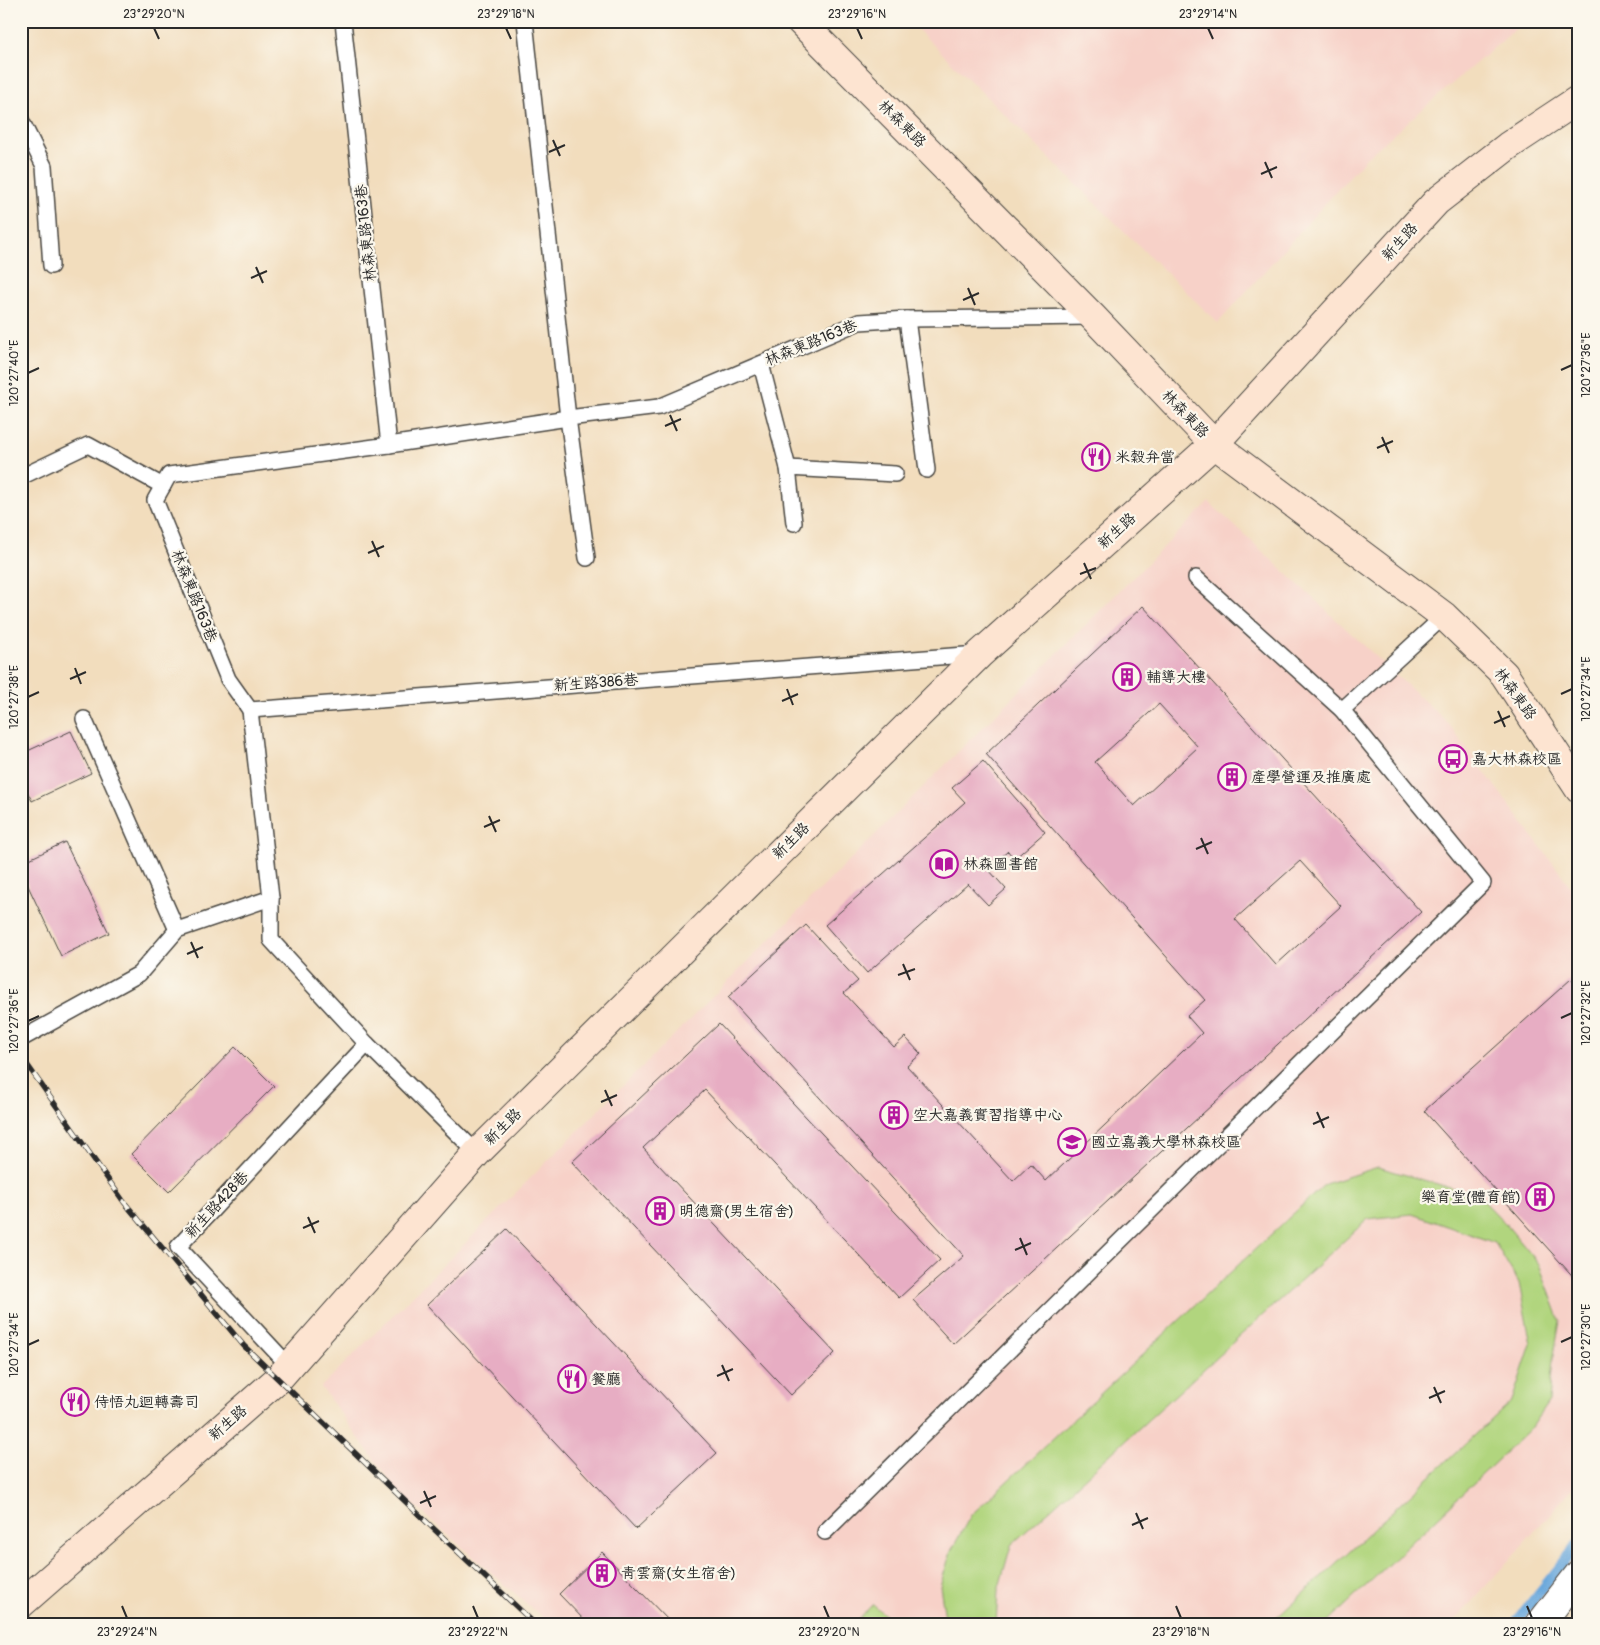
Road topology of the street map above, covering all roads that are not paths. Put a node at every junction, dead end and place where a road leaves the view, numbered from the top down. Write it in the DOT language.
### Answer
graph roads {
  1 [pos="343,21"];
  2 [pos="525,21"];
  3 [pos="800,21"];
  4 [pos="1579,100"];
  5 [pos="21,120"];
  6 [pos="51,266"];
  7 [pos="1093,317"];
  8 [pos="907,319"];
  9 [pos="761,364"];
  10 [pos="568,418"];
  11 [pos="1214,444"];
  12 [pos="389,445"];
  13 [pos="788,468"];
  14 [pos="927,470"];
  15 [pos="894,474"];
  16 [pos="21,477"];
  17 [pos="163,486"];
  18 [pos="794,523"];
  19 [pos="587,558"];
  20 [pos="1196,578"];
  21 [pos="1444,616"];
  22 [pos="980,654"];
  23 [pos="250,710"];
  24 [pos="1342,710"];
  25 [pos="84,719"];
  26 [pos="1579,789"];
  27 [pos="271,898"];
  28 [pos="178,930"];
  29 [pos="21,1039"];
  30 [pos="367,1044"];
  31 [pos="477,1153"];
  32 [pos="289,1366"];
  33 [pos="825,1532"];
  34 [pos="1579,1574"];
  35 [pos="21,1604"];
  36 [pos="1540,1624"];
  1 -- 12 [label="lane, 林森東路163巷"];
  2 -- 10 [label="lane"];
  3 -- 7 [label="street, 林森東路"];
  4 -- 11 [label="street, 新生路"];
  5 -- 6 [label="lane"];
  7 -- 8 [label="lane, 林森東路163巷"];
  7 -- 11 [label="street, 林森東路"];
  8 -- 9 [label="lane, 林森東路163巷"];
  8 -- 14 [label="lane"];
  9 -- 10 [label="lane, 林森東路163巷"];
  9 -- 13 [label="lane"];
  10 -- 12 [label="lane, 林森東路163巷"];
  10 -- 19 [label="lane"];
  11 -- 21 [label="street, 林森東路"];
  11 -- 22 [label="street, 新生路"];
  12 -- 17 [label="lane, 林森東路163巷"];
  13 -- 15 [label="lane"];
  13 -- 18 [label="lane"];
  16 -- 17 [label="lane"];
  17 -- 23 [label="lane, 林森東路163巷"];
  20 -- 24 [label="lane"];
  21 -- 24 [label="lane"];
  21 -- 26 [label="street, 林森東路"];
  22 -- 23 [label="lane, 新生路386巷"];
  22 -- 31 [label="street, 新生路"];
  23 -- 27 [label="lane"];
  24 -- 33 [label="lane"];
  25 -- 28 [label="lane"];
  27 -- 28 [label="lane"];
  27 -- 30 [label="lane"];
  28 -- 29 [label="lane"];
  30 -- 31 [label="lane"];
  30 -- 32 [label="lane, 新生路428巷"];
  31 -- 32 [label="street, 新生路"];
  32 -- 35 [label="street, 新生路"];
  34 -- 36 [label="street"];
}
